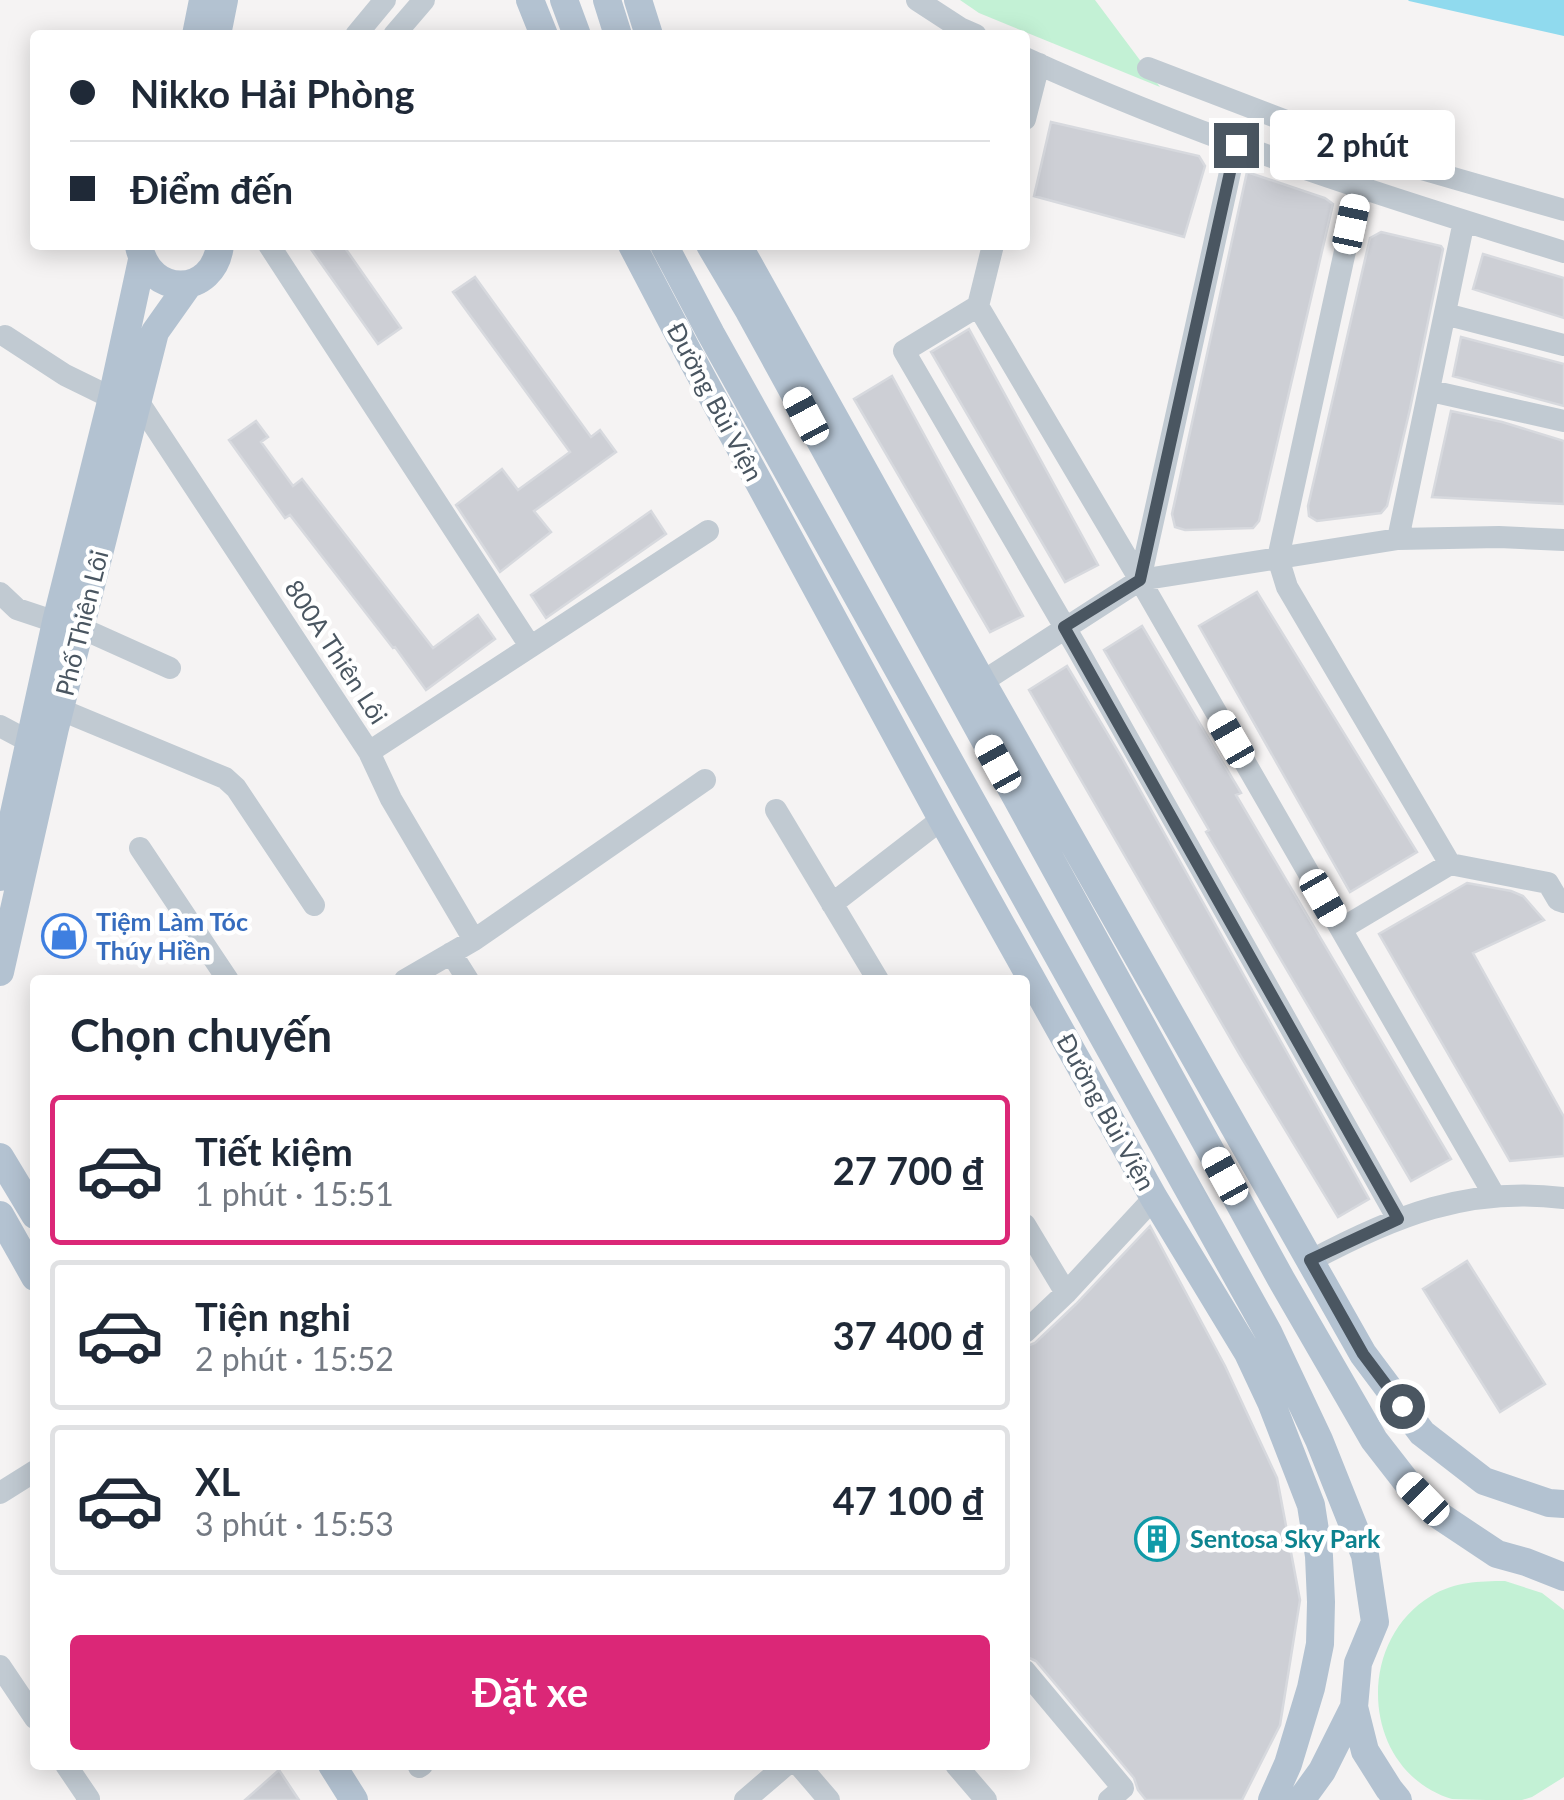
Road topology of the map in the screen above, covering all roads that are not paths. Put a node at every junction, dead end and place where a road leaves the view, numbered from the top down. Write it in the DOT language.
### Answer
graph roads {
  1 [pos="203,0"];
  2 [pos="224,0"];
  3 [pos="386,0"];
  4 [pos="424,0"];
  5 [pos="530,0"];
  6 [pos="564,0"];
  7 [pos="607,0"];
  8 [pos="638,0"];
  9 [pos="917,0"];
  10 [pos="197,30"];
  11 [pos="218,30"];
  12 [pos="360,30"];
  13 [pos="398,30"];
  14 [pos="542,30"];
  15 [pos="575,30"];
  16 [pos="616,30"];
  17 [pos="647,30"];
  18 [pos="965,30"];
  19 [pos="1032,61"];
  20 [pos="1148,68"];
  21 [pos="1236,145"];
  22 [pos="1359,186"];
  23 [pos="1564,210"];
  24 [pos="1464,221"];
  25 [pos="220,250"];
  26 [pos="272,250"];
  27 [pos="635,250"];
  28 [pos="667,250"];
  29 [pos="713,250"];
  30 [pos="741,250"];
  31 [pos="992,250"];
  32 [pos="1564,252"];
  33 [pos="140,253"];
  34 [pos="189,284"];
  35 [pos="978,306"];
  36 [pos="749,311"];
  37 [pos="1445,314"];
  38 [pos="711,334"];
  39 [pos="5,336"];
  40 [pos="1564,345"];
  41 [pos="1430,391"];
  42 [pos="125,400"];
  43 [pos="1564,421"];
  44 [pos="708,530"];
  45 [pos="1398,540"];
  46 [pos="1564,540"];
  47 [pos="1278,558"];
  48 [pos="1140,580"];
  49 [pos="0,593"];
  50 [pos="69,625"];
  51 [pos="1064,627"];
  52 [pos="530,646"];
  53 [pos="170,668"];
  54 [pos="971,688"];
  55 [pos="60,709"];
  56 [pos="0,726"];
  57 [pos="30,742"];
  58 [pos="368,752"];
  59 [pos="705,780"];
  60 [pos="776,810"];
  61 [pos="942,819"];
  62 [pos="140,848"];
  63 [pos="1450,864"];
  64 [pos="0,877"];
  65 [pos="1564,902"];
  66 [pos="832,904"];
  67 [pos="314,905"];
  68 [pos="1341,929"];
  69 [pos="474,940"];
  70 [pos="452,952"];
  71 [pos="0,972"];
  72 [pos="225,975"];
  73 [pos="414,975"];
  74 [pos="465,975"];
  75 [pos="875,975"];
  76 [pos="1029,975"];
  77 [pos="1030,976"];
  78 [pos="0,1157"];
  79 [pos="1494,1195"];
  80 [pos="1154,1198"];
  81 [pos="1564,1198"];
  82 [pos="30,1208"];
  83 [pos="0,1215"];
  84 [pos="1398,1219"];
  85 [pos="1030,1233"];
  86 [pos="1310,1260"];
  87 [pos="30,1268"];
  88 [pos="1281,1279"];
  89 [pos="1066,1293"];
  90 [pos="1030,1327"];
  91 [pos="1268,1332"];
  92 [pos="1248,1353"];
  93 [pos="30,1474"];
  94 [pos="0,1492"];
  95 [pos="1564,1504"];
  96 [pos="1562,1574"];
  97 [pos="0,1666"];
  98 [pos="1030,1677"];
  99 [pos="1354,1707"];
  100 [pos="30,1711"];
  101 [pos="69,1770"];
  102 [pos="335,1770"];
  103 [pos="780,1770"];
  104 [pos="802,1770"];
  105 [pos="960,1770"];
  106 [pos="88,1799"];
  107 [pos="354,1800"];
  108 [pos="745,1800"];
  109 [pos="828,1800"];
  110 [pos="986,1800"];
  111 [pos="1109,1800"];
  112 [pos="1272,1800"];
  113 [pos="1301,1800"];
  114 [pos="1398,1800"];
  1 -- 10 [label="main road"];
  2 -- 11 [label="main road"];
  3 -- 12 [label="street"];
  4 -- 13 [label="street"];
  5 -- 14 [label="main road"];
  6 -- 15 [label="main road"];
  7 -- 16 [label="main road"];
  8 -- 17 [label="main road"];
  9 -- 18 [label="street"];
  19 -- 21 [label="street"];
  20 -- 23 [label="street"];
  21 -- 22 [label="street"];
  21 -- 48 [label="street"];
  22 -- 24 [label="street"];
  22 -- 47 [label="street"];
  24 -- 32 [label="street"];
  24 -- 37 [label="street"];
  25 -- 34 [label="main road, Phố Thiên Lôi"];
  26 -- 52 [label="street"];
  27 -- 61 [label="main road, Đường Bùi Viện"];
  28 -- 38 [label="main road, Đường Bùi Viện"];
  29 -- 36 [label="main road"];
  30 -- 54 [label="main road"];
  31 -- 35 [label="street"];
  33 -- 34 [label="main road"];
  33 -- 42 [label="main road, Phố Thiên Lôi"];
  34 -- 42 [label="main road, Phố Thiên Lôi"];
  35 -- 48 [label="street"];
  35 -- 51 [label="street"];
  36 -- 38 [label="main road"];
  36 -- 54 [label="main road"];
  37 -- 40 [label="street"];
  37 -- 41 [label="street"];
  38 -- 91 [label="main road, Đường Bùi Viện"];
  39 -- 42 [label="street"];
  41 -- 43 [label="street"];
  41 -- 45 [label="street"];
  42 -- 50 [label="main road, Phố Thiên Lôi"];
  42 -- 58 [label="street, 800A Thiên Lôi"];
  44 -- 52 [label="street"];
  45 -- 46 [label="street"];
  45 -- 47 [label="street"];
  47 -- 48 [label="street"];
  47 -- 63 [label="street"];
  48 -- 51 [label="street"];
  48 -- 68 [label="street"];
  49 -- 50 [label="street"];
  50 -- 53 [label="street"];
  50 -- 55 [label="main road, Phố Thiên Lôi"];
  50 -- 57 [label="main road, Phố Thiên Lôi"];
  51 -- 54 [label="street"];
  51 -- 84 [label="street"];
  52 -- 58 [label="street"];
  54 -- 86 [label="main road"];
  54 -- 88 [label="main road"];
  55 -- 67 [label="street"];
  55 -- 71 [label="main road, Phố Thiên Lôi"];
  56 -- 57 [label="street"];
  57 -- 64 [label="main road, Phố Thiên Lôi"];
  58 -- 69 [label="street, 800A Thiên Lôi"];
  59 -- 69 [label="street"];
  60 -- 66 [label="street"];
  61 -- 66 [label="street"];
  61 -- 76 [label="main road, Đường Bùi Viện"];
  62 -- 72 [label="street"];
  63 -- 65 [label="street"];
  63 -- 68 [label="street"];
  66 -- 75 [label="street"];
  68 -- 79 [label="street"];
  69 -- 70 [label="street"];
  70 -- 73 [label="street"];
  70 -- 74 [label="street"];
  77 -- 80 [label="main road, Đường Bùi Viện"];
  78 -- 82 [label="main road"];
  79 -- 81 [label="street"];
  79 -- 84 [label="street"];
  80 -- 89 [label="street"];
  80 -- 92 [label="main road, Đường Bùi Viện"];
  83 -- 87 [label="main road"];
  84 -- 86 [label="street"];
  85 -- 89 [label="street"];
  86 -- 88 [label="main road"];
  86 -- 95 [label="main road"];
  88 -- 96 [label="main road"];
  89 -- 90 [label="street"];
  91 -- 92 [label="main road"];
  91 -- 99 [label="main road, Đường Bùi Viện"];
  92 -- 112 [label="main road, Đường Bùi Viện"];
  93 -- 94 [label="street"];
  97 -- 100 [label="street"];
  98 -- 111 [label="street"];
  99 -- 113 [label="main road"];
  99 -- 114 [label="main road"];
  101 -- 106 [label="street"];
  102 -- 107 [label="main road"];
  103 -- 108 [label="street"];
  104 -- 109 [label="street"];
  105 -- 110 [label="street"];
}
